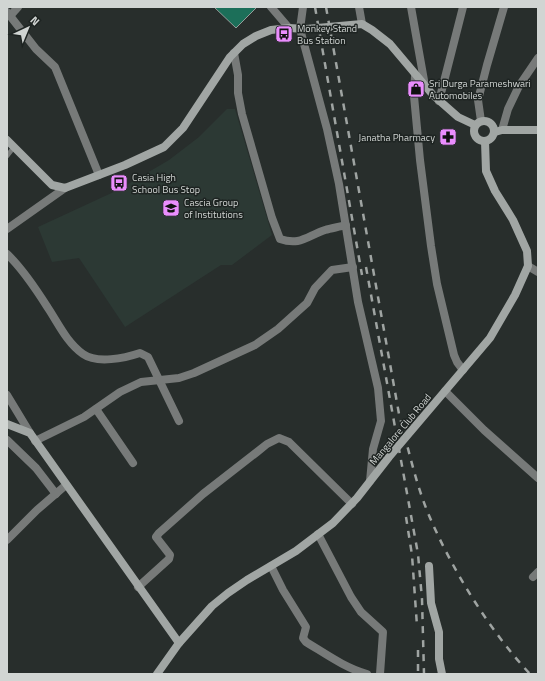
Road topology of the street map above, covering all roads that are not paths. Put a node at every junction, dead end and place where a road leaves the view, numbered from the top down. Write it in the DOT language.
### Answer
graph roads {
  1 [pos="18,7"];
  2 [pos="271,7"];
  3 [pos="303,7"];
  4 [pos="358,7"];
  5 [pos="411,7"];
  6 [pos="463,7"];
  7 [pos="504,7"];
  8 [pos="8,14"];
  9 [pos="362,24"];
  10 [pos="289,28"];
  11 [pos="303,29"];
  12 [pos="234,53"];
  13 [pos="538,58"];
  14 [pos="415,76"];
  15 [pos="425,86"];
  16 [pos="438,100"];
  17 [pos="478,123"];
  18 [pos="538,130"];
  19 [pos="498,131"];
  20 [pos="7,140"];
  21 [pos="485,141"];
  22 [pos="14,147"];
  23 [pos="7,156"];
  24 [pos="99,175"];
  25 [pos="65,188"];
  26 [pos="346,225"];
  27 [pos="7,229"];
  28 [pos="7,254"];
  29 [pos="353,266"];
  30 [pos="528,266"];
  31 [pos="538,272"];
  32 [pos="463,370"];
  33 [pos="159,381"];
  34 [pos="446,390"];
  35 [pos="7,395"];
  36 [pos="96,409"];
  37 [pos="179,421"];
  38 [pos="7,424"];
  39 [pos="30,433"];
  40 [pos="7,440"];
  41 [pos="35,441"];
  42 [pos="133,463"];
  43 [pos="538,478"];
  44 [pos="370,481"];
  45 [pos="66,485"];
  46 [pos="56,494"];
  47 [pos="352,504"];
  48 [pos="318,534"];
  49 [pos="7,540"];
  50 [pos="271,566"];
  51 [pos="429,566"];
  52 [pos="138,587"];
  53 [pos="179,643"];
  54 [pos="159,673"];
  55 [pos="367,674"];
  56 [pos="380,674"];
  57 [pos="442,674"];
  1 -- 8 [label="street"];
  2 -- 10 [label="street"];
  3 -- 11 [label="street"];
  4 -- 9 [label="street"];
  5 -- 15 [label="street"];
  6 -- 16 [label="street"];
  7 -- 17 [label="street"];
  8 -- 24 [label="street"];
  9 -- 11 [label="street"];
  9 -- 14 [label="street"];
  10 -- 11 [label="street"];
  10 -- 12 [label="street"];
  11 -- 26 [label="street"];
  12 -- 24 [label="street"];
  12 -- 26 [label="street"];
  13 -- 19 [label="street"];
  14 -- 15 [label="street"];
  14 -- 32 [label="street"];
  15 -- 16 [label="street"];
  16 -- 17 [label="street"];
  17 -- 19 [label="street"];
  17 -- 21 [label="street"];
  18 -- 19 [label="street"];
  19 -- 21 [label="street"];
  20 -- 22 [label="street"];
  21 -- 30 [label="street"];
  22 -- 23 [label="lane"];
  22 -- 25 [label="street"];
  24 -- 25 [label="street"];
  25 -- 27 [label="street"];
  26 -- 29 [label="street"];
  28 -- 33 [label="street"];
  29 -- 33 [label="street"];
  29 -- 44 [label="street"];
  30 -- 31 [label="street"];
  30 -- 32 [label="street, Mangalore Club Road"];
  32 -- 34 [label="street, Mangalore Club Road"];
  33 -- 36 [label="street"];
  33 -- 37 [label="street"];
  34 -- 43 [label="street"];
  34 -- 44 [label="street, Mangalore Club Road"];
  35 -- 39 [label="street"];
  36 -- 41 [label="street"];
  36 -- 42 [label="street"];
  38 -- 39 [label="street"];
  39 -- 41 [label="street"];
  40 -- 46 [label="street"];
  41 -- 45 [label="street"];
  44 -- 47 [label="street, Mangalore Club Road"];
  45 -- 46 [label="street"];
  45 -- 52 [label="street"];
  46 -- 49 [label="street"];
  47 -- 48 [label="street, Mangalore Club Road"];
  47 -- 52 [label="street"];
  48 -- 50 [label="street, Mangalore Club Road"];
  48 -- 56 [label="street"];
  50 -- 53 [label="street, Mangalore Club Road"];
  50 -- 55 [label="street"];
  51 -- 57 [label="street"];
  52 -- 53 [label="street"];
  53 -- 54 [label="street, Mangalore Club Road"];
}
